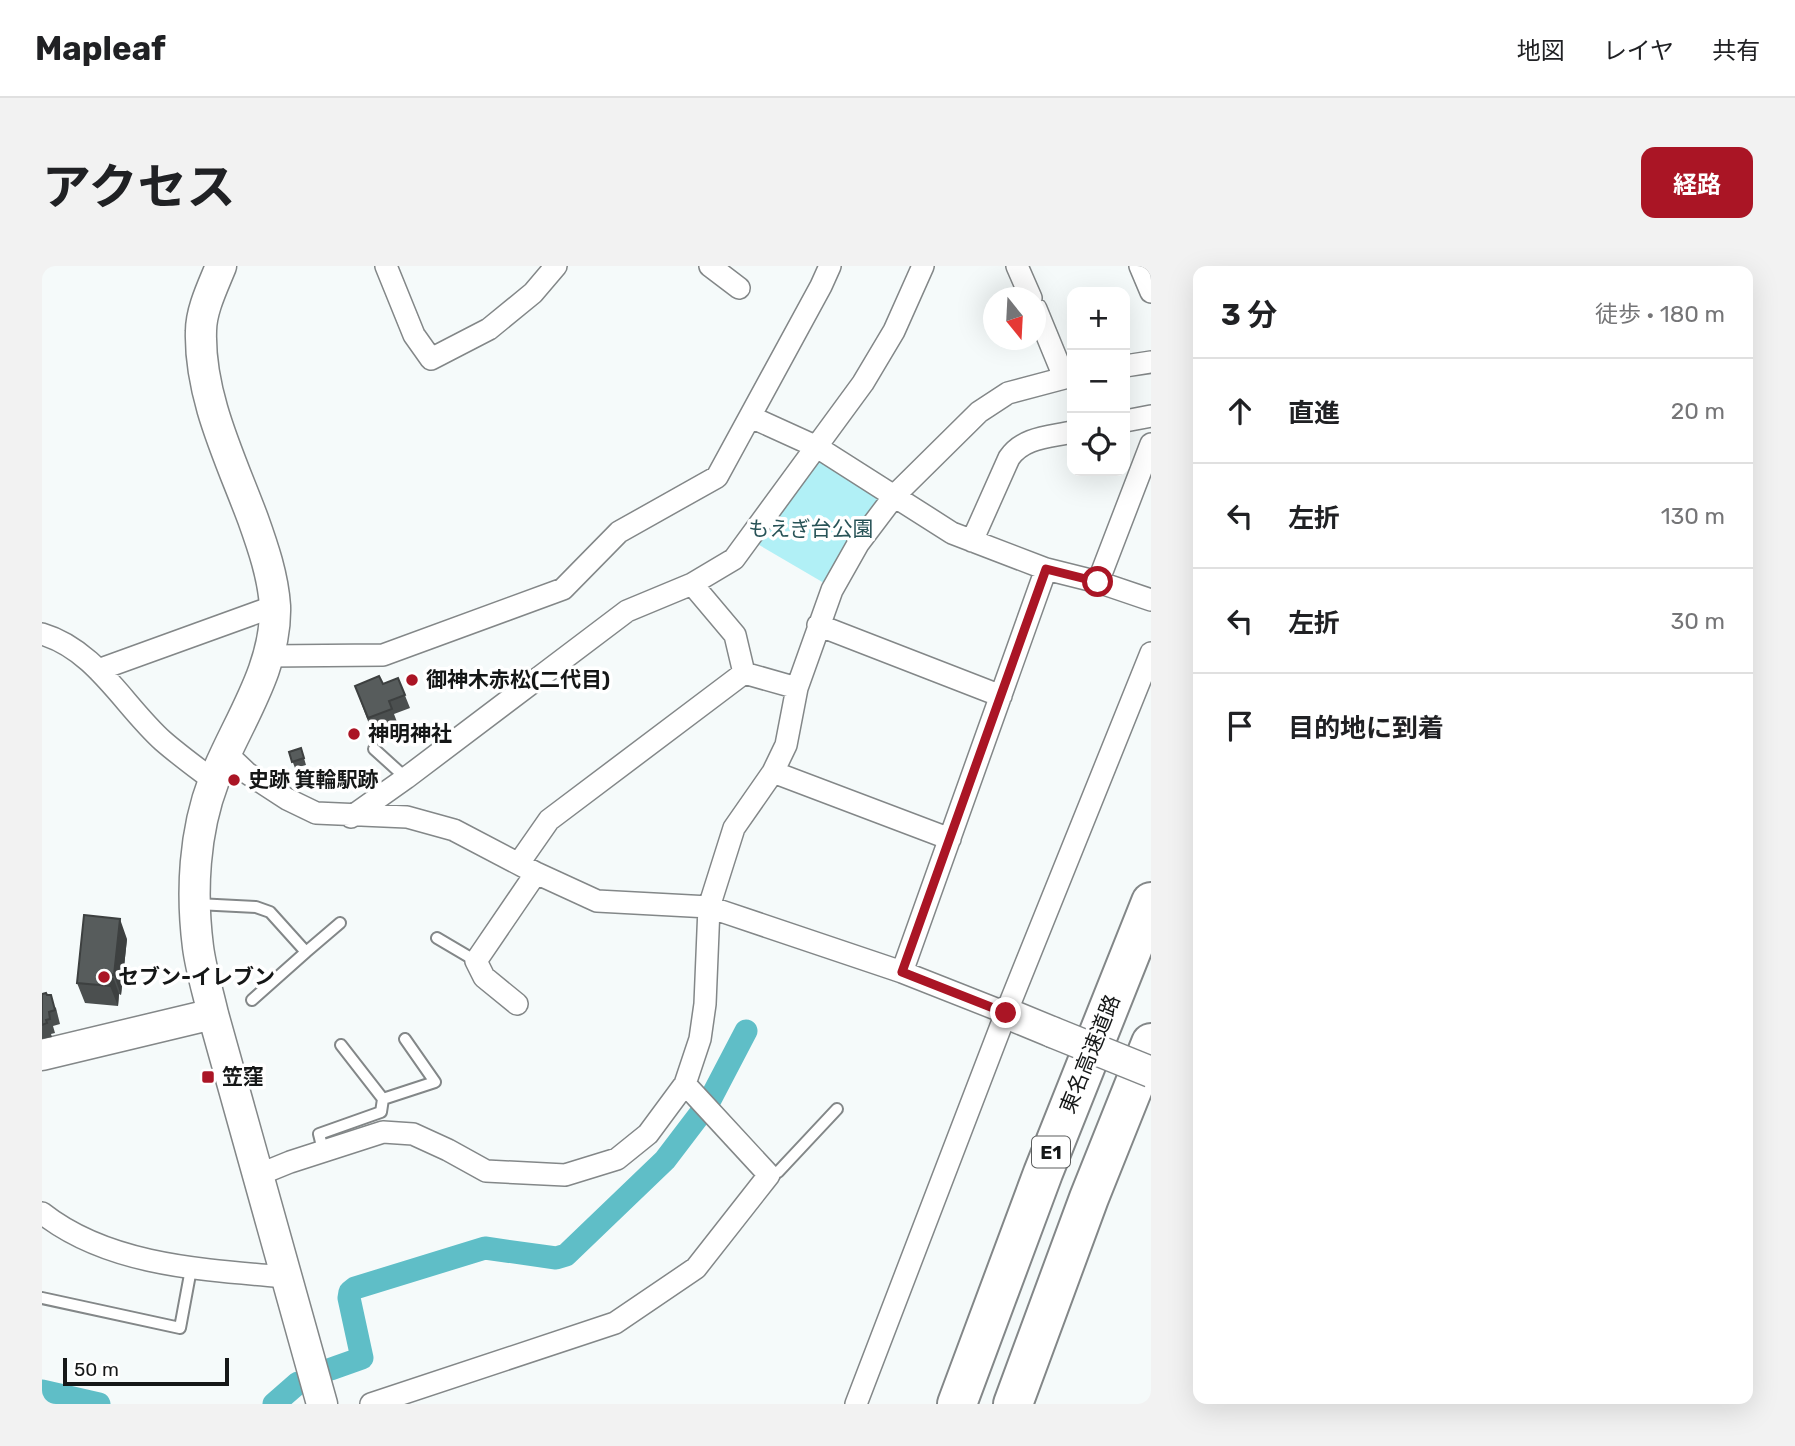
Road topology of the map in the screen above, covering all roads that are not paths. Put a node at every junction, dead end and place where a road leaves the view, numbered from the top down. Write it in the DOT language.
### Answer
graph roads {
  1 [pos="221,266"];
  2 [pos="386,266"];
  3 [pos="556,266"];
  4 [pos="710,266"];
  5 [pos="830,266"];
  6 [pos="923,266"];
  7 [pos="1017,266"];
  8 [pos="1140,266"];
  9 [pos="1026,287"];
  10 [pos="739,288"];
  11 [pos="1151,292"];
  12 [pos="1046,331"];
  13 [pos="1151,362"];
  14 [pos="1130,365"];
  15 [pos="1067,374"];
  16 [pos="1067,376"];
  17 [pos="1151,416"];
  18 [pos="751,417"];
  19 [pos="1130,420"];
  20 [pos="1067,433"];
  21 [pos="1151,444"];
  22 [pos="817,447"];
  23 [pos="895,495"];
  24 [pos="972,541"];
  25 [pos="1046,569"];
  26 [pos="1098,582"];
  27 [pos="692,584"];
  28 [pos="1151,600"];
  29 [pos="275,606"];
  30 [pos="818,625"];
  31 [pos="42,634"];
  32 [pos="1151,653"];
  33 [pos="268,656"];
  34 [pos="99,670"];
  35 [pos="744,673"];
  36 [pos="797,688"];
  37 [pos="1001,696"];
  38 [pos="374,749"];
  39 [pos="226,753"];
  40 [pos="773,772"];
  41 [pos="406,778"];
  42 [pos="214,782"];
  43 [pos="351,817"];
  44 [pos="950,839"];
  45 [pos="527,868"];
  46 [pos="1151,902"];
  47 [pos="194,904"];
  48 [pos="709,907"];
  49 [pos="340,923"];
  50 [pos="437,938"];
  51 [pos="306,952"];
  52 [pos="476,961"];
  53 [pos="902,972"];
  54 [pos="252,1000"];
  55 [pos="517,1004"];
  56 [pos="1006,1013"];
  57 [pos="213,1014"];
  58 [pos="405,1039"];
  59 [pos="1151,1043"];
  60 [pos="341,1045"];
  61 [pos="42,1055"];
  62 [pos="1151,1072"];
  63 [pos="685,1083"];
  64 [pos="383,1099"];
  65 [pos="837,1108"];
  66 [pos="323,1150"];
  67 [pos="258,1175"];
  68 [pos="769,1175"];
  69 [pos="42,1213"];
  70 [pos="191,1269"];
  71 [pos="287,1277"];
  72 [pos="42,1298"];
  73 [pos="323,1404"];
  74 [pos="371,1404"];
  75 [pos="856,1404"];
  76 [pos="957,1404"];
  77 [pos="1013,1404"];
  1 -- 29 [label="main road"];
  2 -- 3 [label="street"];
  4 -- 10 [label="street"];
  5 -- 18 [label="street"];
  6 -- 22 [label="street"];
  7 -- 9 [label="street"];
  8 -- 11 [label="street"];
  12 -- 15 [label="street"];
  13 -- 14 [label="street"];
  16 -- 23 [label="street"];
  17 -- 19 [label="street"];
  18 -- 22 [label="street"];
  18 -- 33 [label="street"];
  20 -- 24 [label="street"];
  21 -- 26 [label="street"];
  22 -- 23 [label="street"];
  22 -- 27 [label="street"];
  23 -- 24 [label="street"];
  23 -- 30 [label="street"];
  24 -- 25 [label="street"];
  25 -- 26 [label="street"];
  25 -- 37 [label="street"];
  26 -- 28 [label="street"];
  27 -- 35 [label="street"];
  27 -- 41 [label="street"];
  29 -- 33 [label="main road"];
  29 -- 34 [label="street"];
  30 -- 36 [label="street"];
  30 -- 37 [label="street"];
  31 -- 34 [label="street"];
  32 -- 56 [label="street"];
  33 -- 39 [label="main road"];
  34 -- 42 [label="street"];
  35 -- 36 [label="street"];
  35 -- 45 [label="street"];
  36 -- 40 [label="street"];
  37 -- 44 [label="street"];
  38 -- 41 [label="lane"];
  39 -- 42 [label="main road"];
  39 -- 43 [label="street"];
  40 -- 44 [label="street"];
  40 -- 48 [label="street"];
  41 -- 43 [label="street"];
  42 -- 47 [label="main road"];
  43 -- 45 [label="street"];
  44 -- 53 [label="street"];
  45 -- 48 [label="street"];
  45 -- 52 [label="street"];
  46 -- 76 [label="highway, 東名高速道路 / E1"];
  47 -- 51 [label="lane"];
  47 -- 57 [label="main road"];
  48 -- 53 [label="street"];
  48 -- 63 [label="street"];
  49 -- 51 [label="lane"];
  50 -- 52 [label="lane"];
  51 -- 54 [label="lane"];
  52 -- 55 [label="street"];
  53 -- 56 [label="street"];
  56 -- 62 [label="main road, bridge"];
  56 -- 75 [label="street"];
  57 -- 61 [label="main road"];
  57 -- 67 [label="main road"];
  58 -- 64 [label="lane"];
  59 -- 77 [label="highway, E1"];
  60 -- 64 [label="lane"];
  63 -- 66 [label="street"];
  63 -- 68 [label="street"];
  64 -- 66 [label="lane"];
  65 -- 68 [label="lane"];
  66 -- 67 [label="street"];
  67 -- 71 [label="main road"];
  68 -- 74 [label="street"];
  69 -- 70 [label="street"];
  70 -- 71 [label="street"];
  70 -- 72 [label="lane"];
  71 -- 73 [label="main road"];
}
